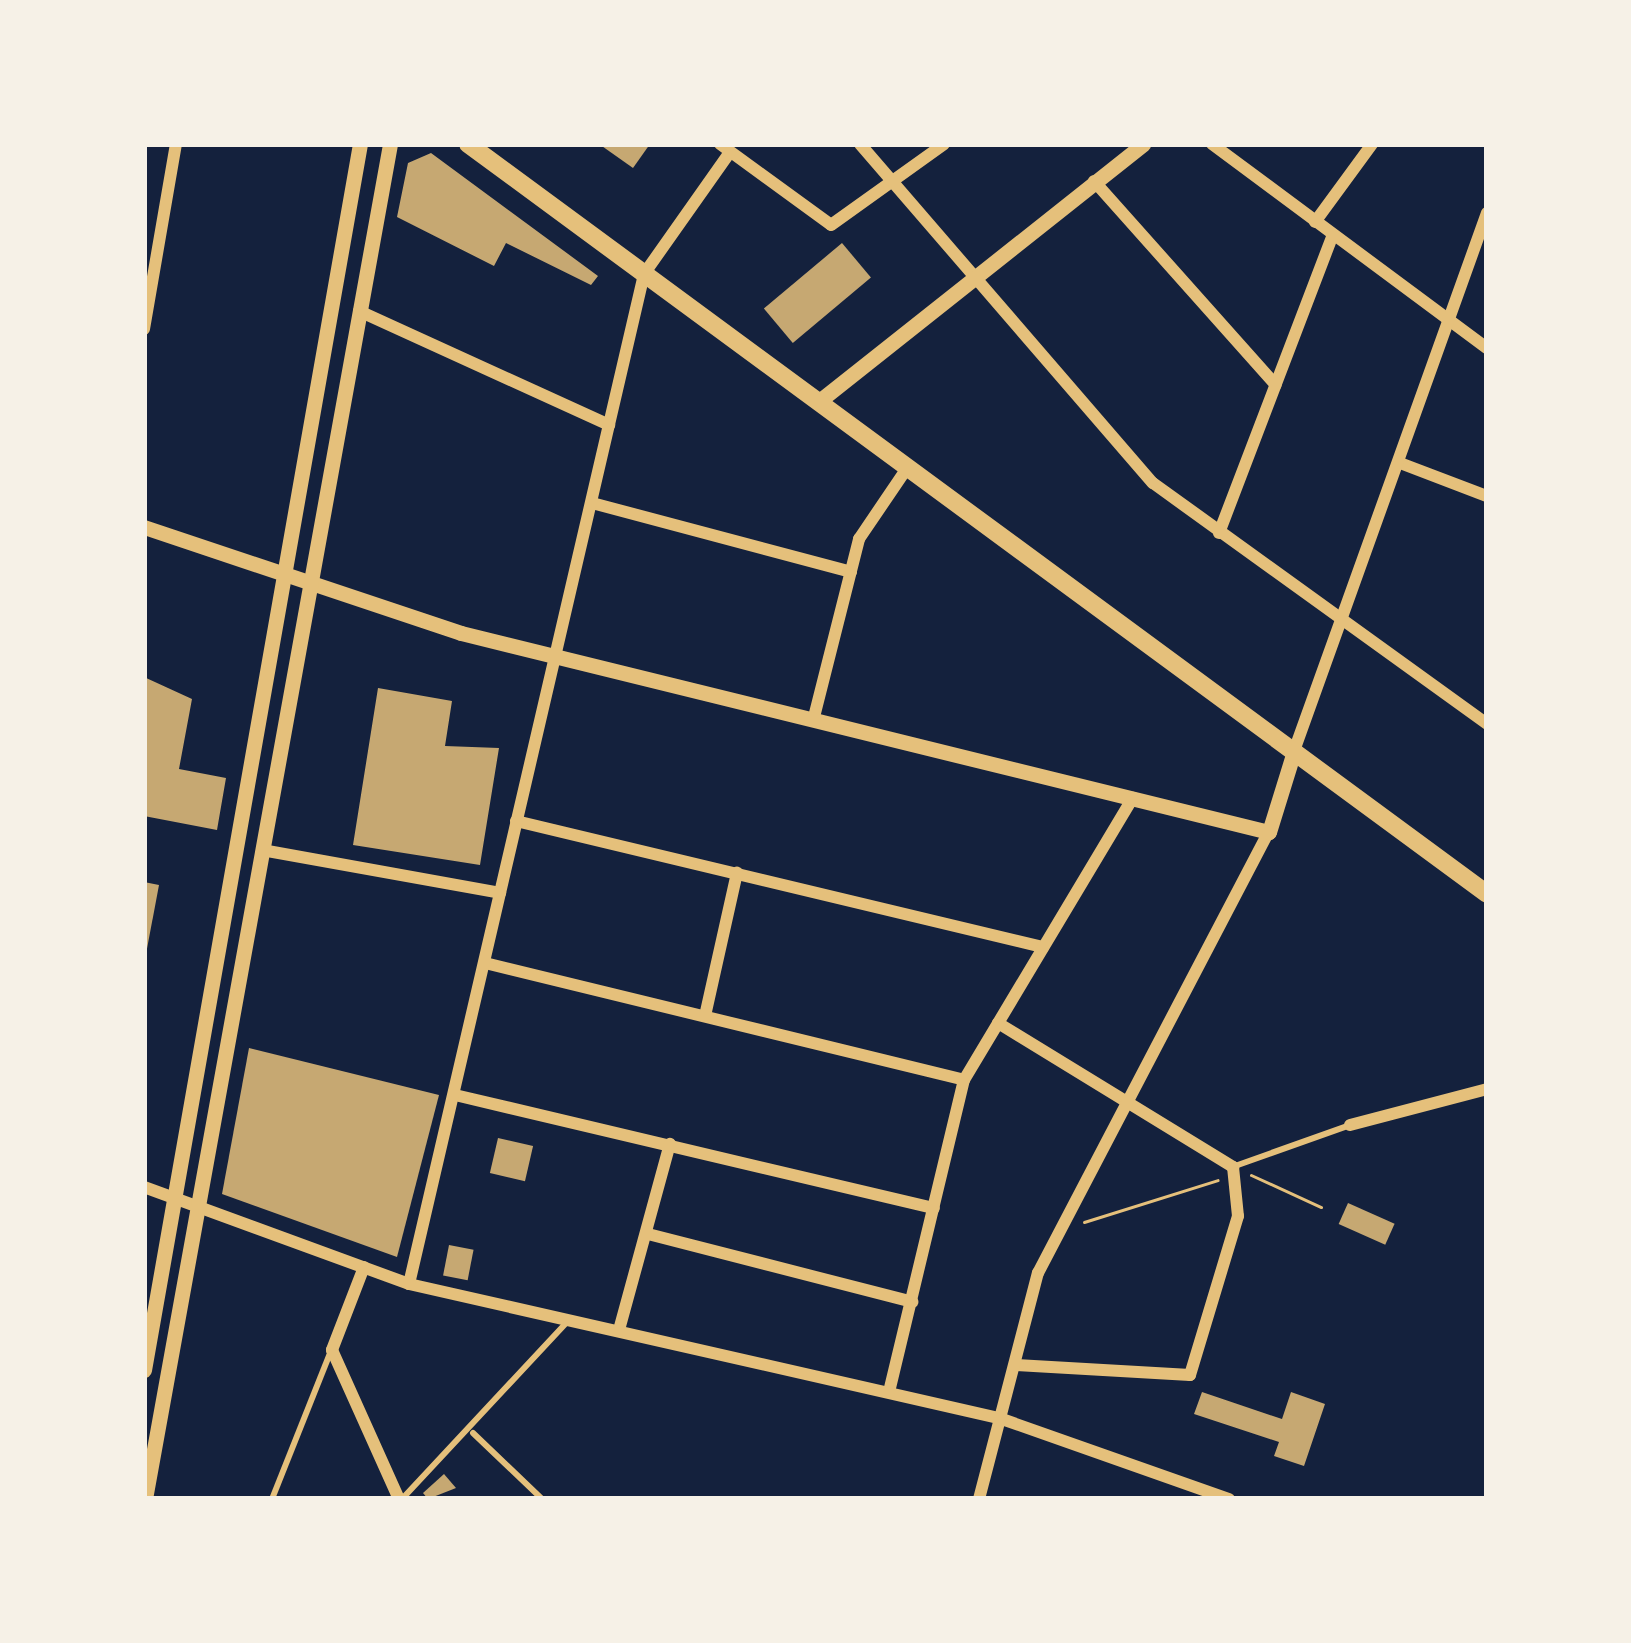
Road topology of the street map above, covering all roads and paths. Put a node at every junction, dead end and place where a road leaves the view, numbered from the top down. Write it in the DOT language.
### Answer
graph roads {
  1 [pos="176,144"];
  2 [pos="360,144"];
  3 [pos="390,144"];
  4 [pos="468,144"];
  5 [pos="860,144"];
  6 [pos="944,144"];
  7 [pos="1143,144"];
  8 [pos="1212,144"];
  9 [pos="1372,144"];
  10 [pos="725,148"];
  11 [pos="892,181"];
  12 [pos="1094,182"];
  13 [pos="1487,213"];
  14 [pos="1316,221"];
  15 [pos="1332,237"];
  16 [pos="644,274"];
  17 [pos="973,274"];
  18 [pos="359,311"];
  19 [pos="146,313"];
  20 [pos="1450,319"];
  21 [pos="144,329"];
  22 [pos="1487,348"];
  23 [pos="1276,385"];
  24 [pos="818,402"];
  25 [pos="609,425"];
  26 [pos="1400,463"];
  27 [pos="907,469"];
  28 [pos="1487,496"];
  29 [pos="592,503"];
  30 [pos="144,527"];
  31 [pos="1219,533"];
  32 [pos="851,572"];
  33 [pos="286,577"];
  34 [pos="309,585"];
  35 [pos="1340,620"];
  36 [pos="555,658"];
  37 [pos="813,722"];
  38 [pos="1487,724"];
  39 [pos="1294,752"];
  40 [pos="1132,798"];
  41 [pos="516,821"];
  42 [pos="1269,832"];
  43 [pos="262,850"];
  44 [pos="737,873"];
  45 [pos="500,893"];
  46 [pos="1487,894"];
  47 [pos="1043,947"];
  48 [pos="485,963"];
  49 [pos="706,1016"];
  50 [pos="998,1024"];
  51 [pos="964,1080"];
  52 [pos="1487,1090"];
  53 [pos="455,1095"];
  54 [pos="1130,1102"];
  55 [pos="1350,1125"];
  56 [pos="670,1144"];
  57 [pos="1232,1171"];
  58 [pos="144,1187"];
  59 [pos="174,1198"];
  60 [pos="198,1206"];
  61 [pos="1321,1207"];
  62 [pos="934,1208"];
  63 [pos="1063,1229"];
  64 [pos="648,1234"];
  65 [pos="364,1268"];
  66 [pos="410,1284"];
  67 [pos="912,1302"];
  68 [pos="568,1320"];
  69 [pos="620,1330"];
  70 [pos="332,1350"];
  71 [pos="1016,1365"];
  72 [pos="144,1370"];
  73 [pos="889,1392"];
  74 [pos="999,1418"];
  75 [pos="473,1433"];
  76 [pos="145,1499"];
  77 [pos="272,1499"];
  78 [pos="401,1499"];
  79 [pos="542,1499"];
  80 [pos="979,1499"];
  81 [pos="1229,1499"];
  1 -- 19 [label="street"];
  2 -- 33 [label="street"];
  3 -- 18 [label="street"];
  4 -- 16 [label="main road"];
  5 -- 11 [label="street"];
  6 -- 11 [label="street"];
  7 -- 12 [label="street"];
  8 -- 14 [label="street"];
  9 -- 14 [label="street"];
  10 -- 11 [label="street"];
  10 -- 16 [label="street"];
  11 -- 17 [label="street"];
  12 -- 17 [label="street"];
  12 -- 23 [label="street"];
  13 -- 20 [label="street"];
  14 -- 15 [label="street"];
  15 -- 20 [label="street"];
  15 -- 23 [label="street"];
  16 -- 24 [label="main road"];
  16 -- 25 [label="street"];
  17 -- 24 [label="street"];
  17 -- 31 [label="street"];
  18 -- 25 [label="street"];
  18 -- 34 [label="street"];
  19 -- 21 [label="street"];
  20 -- 22 [label="street"];
  20 -- 26 [label="street"];
  23 -- 31 [label="street"];
  24 -- 27 [label="main road"];
  25 -- 29 [label="street"];
  26 -- 28 [label="street"];
  26 -- 35 [label="street"];
  27 -- 32 [label="street"];
  27 -- 39 [label="main road"];
  29 -- 32 [label="street"];
  29 -- 36 [label="street"];
  30 -- 33 [label="street"];
  31 -- 35 [label="street"];
  32 -- 37 [label="street"];
  33 -- 34 [label="street"];
  33 -- 59 [label="street"];
  34 -- 36 [label="street"];
  34 -- 43 [label="street"];
  35 -- 38 [label="street"];
  35 -- 39 [label="street"];
  36 -- 37 [label="street"];
  36 -- 41 [label="street"];
  37 -- 40 [label="street"];
  39 -- 42 [label="street"];
  39 -- 46 [label="main road"];
  40 -- 42 [label="street"];
  40 -- 47 [label="street"];
  41 -- 44 [label="street"];
  41 -- 45 [label="street"];
  42 -- 54 [label="street"];
  43 -- 45 [label="street"];
  43 -- 60 [label="street"];
  44 -- 47 [label="street"];
  44 -- 49 [label="street"];
  45 -- 48 [label="street"];
  47 -- 50 [label="street"];
  48 -- 49 [label="street"];
  48 -- 53 [label="street"];
  49 -- 51 [label="street"];
  50 -- 51 [label="street"];
  50 -- 54 [label="street"];
  51 -- 62 [label="street"];
  52 -- 55 [label="street"];
  53 -- 56 [label="street"];
  53 -- 66 [label="street"];
  54 -- 57 [label="street"];
  54 -- 63 [label="street"];
  55 -- 57 [label="lane"];
  56 -- 62 [label="street"];
  56 -- 64 [label="street"];
  57 -- 61 [label="path"];
  57 -- 63 [label="path"];
  57 -- 71 [label="street"];
  58 -- 59 [label="street"];
  59 -- 60 [label="street"];
  59 -- 72 [label="street"];
  60 -- 65 [label="street"];
  60 -- 76 [label="street"];
  62 -- 67 [label="street"];
  63 -- 71 [label="street"];
  64 -- 67 [label="street"];
  64 -- 69 [label="street"];
  65 -- 66 [label="street"];
  65 -- 70 [label="street"];
  66 -- 68 [label="street"];
  67 -- 73 [label="street"];
  68 -- 69 [label="street"];
  68 -- 75 [label="lane"];
  69 -- 73 [label="street"];
  70 -- 77 [label="lane"];
  70 -- 78 [label="street"];
  71 -- 74 [label="street"];
  73 -- 74 [label="street"];
  74 -- 80 [label="street"];
  74 -- 81 [label="street"];
  75 -- 78 [label="lane"];
  75 -- 79 [label="lane"];
}
